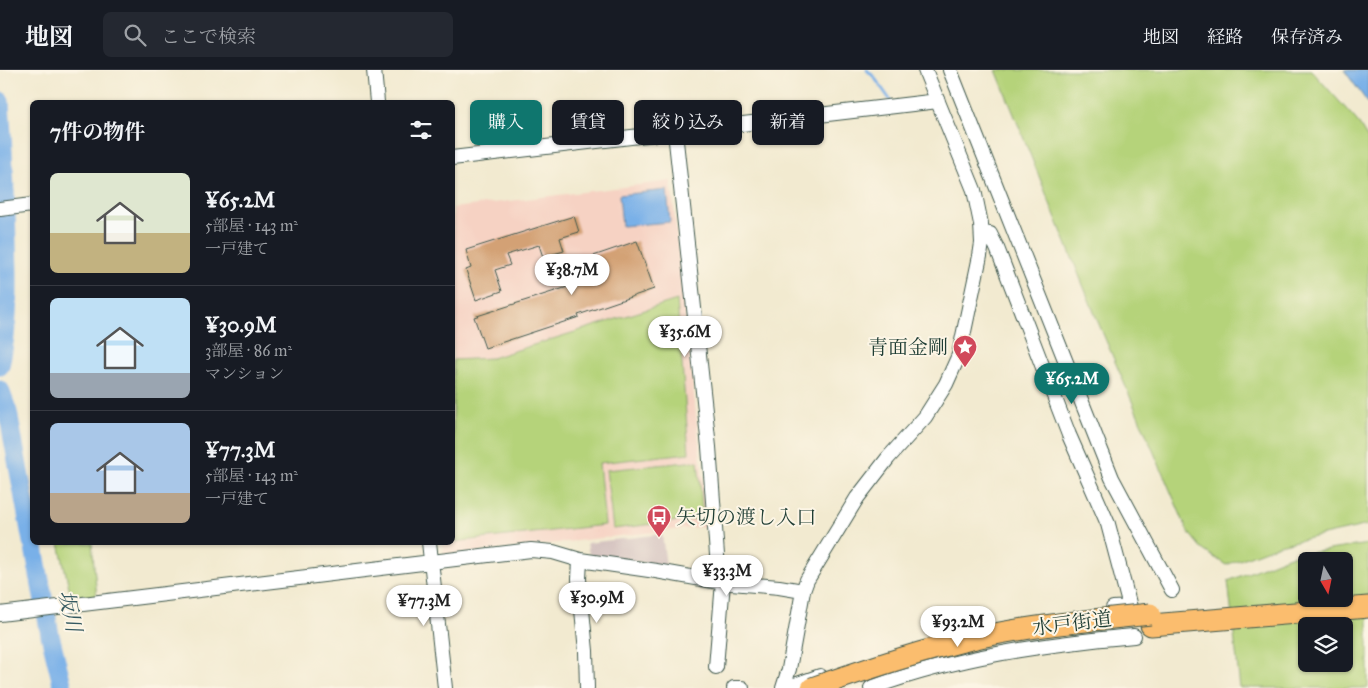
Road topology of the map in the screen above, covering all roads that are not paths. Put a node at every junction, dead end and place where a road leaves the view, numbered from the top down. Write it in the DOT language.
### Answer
graph roads {
  1 [pos="374,70"];
  2 [pos="926,70"];
  3 [pos="950,70"];
  4 [pos="377,100"];
  5 [pos="938,102"];
  6 [pos="742,124"];
  7 [pos="634,137"];
  8 [pos="676,145"];
  9 [pos="455,158"];
  10 [pos="29,205"];
  11 [pos="0,209"];
  12 [pos="982,233"];
  13 [pos="428,545"];
  14 [pos="580,560"];
  15 [pos="431,563"];
  16 [pos="721,582"];
  17 [pos="1172,590"];
  18 [pos="803,591"];
  19 [pos="1368,596"];
  20 [pos="1353,598"];
  21 [pos="1298,604"];
  22 [pos="1368,608"];
  23 [pos="0,614"];
  24 [pos="1188,617"];
  25 [pos="1145,625"];
  26 [pos="716,666"];
  27 [pos="445,688"];
  28 [pos="587,688"];
  29 [pos="734,688"];
  30 [pos="742,688"];
  31 [pos="784,688"];
  32 [pos="812,688"];
  33 [pos="845,688"];
  34 [pos="871,688"];
  1 -- 4 [label="street"];
  2 -- 5 [label="street"];
  3 -- 17 [label="street"];
  5 -- 6 [label="street"];
  5 -- 12 [label="street"];
  7 -- 9 [label="street"];
  8 -- 16 [label="street"];
  10 -- 11 [label="street"];
  12 -- 18 [label="street"];
  12 -- 31 [label="street"];
  13 -- 15 [label="street"];
  14 -- 15 [label="street"];
  14 -- 16 [label="street"];
  14 -- 28 [label="street"];
  15 -- 23 [label="street"];
  15 -- 27 [label="street"];
  16 -- 18 [label="street"];
  16 -- 26 [label="street"];
  18 -- 31 [label="street"];
  19 -- 20 [label="highway, 水戸街道"];
  21 -- 24 [label="highway, 水戸街道"];
  22 -- 24 [label="highway, 水戸街道"];
  24 -- 25 [label="highway, 水戸街道"];
  25 -- 32 [label="highway, 水戸街道, bridge"];
  25 -- 33 [label="highway, 水戸街道"];
  25 -- 34 [label="street"];
  29 -- 30 [label="street"];
}
